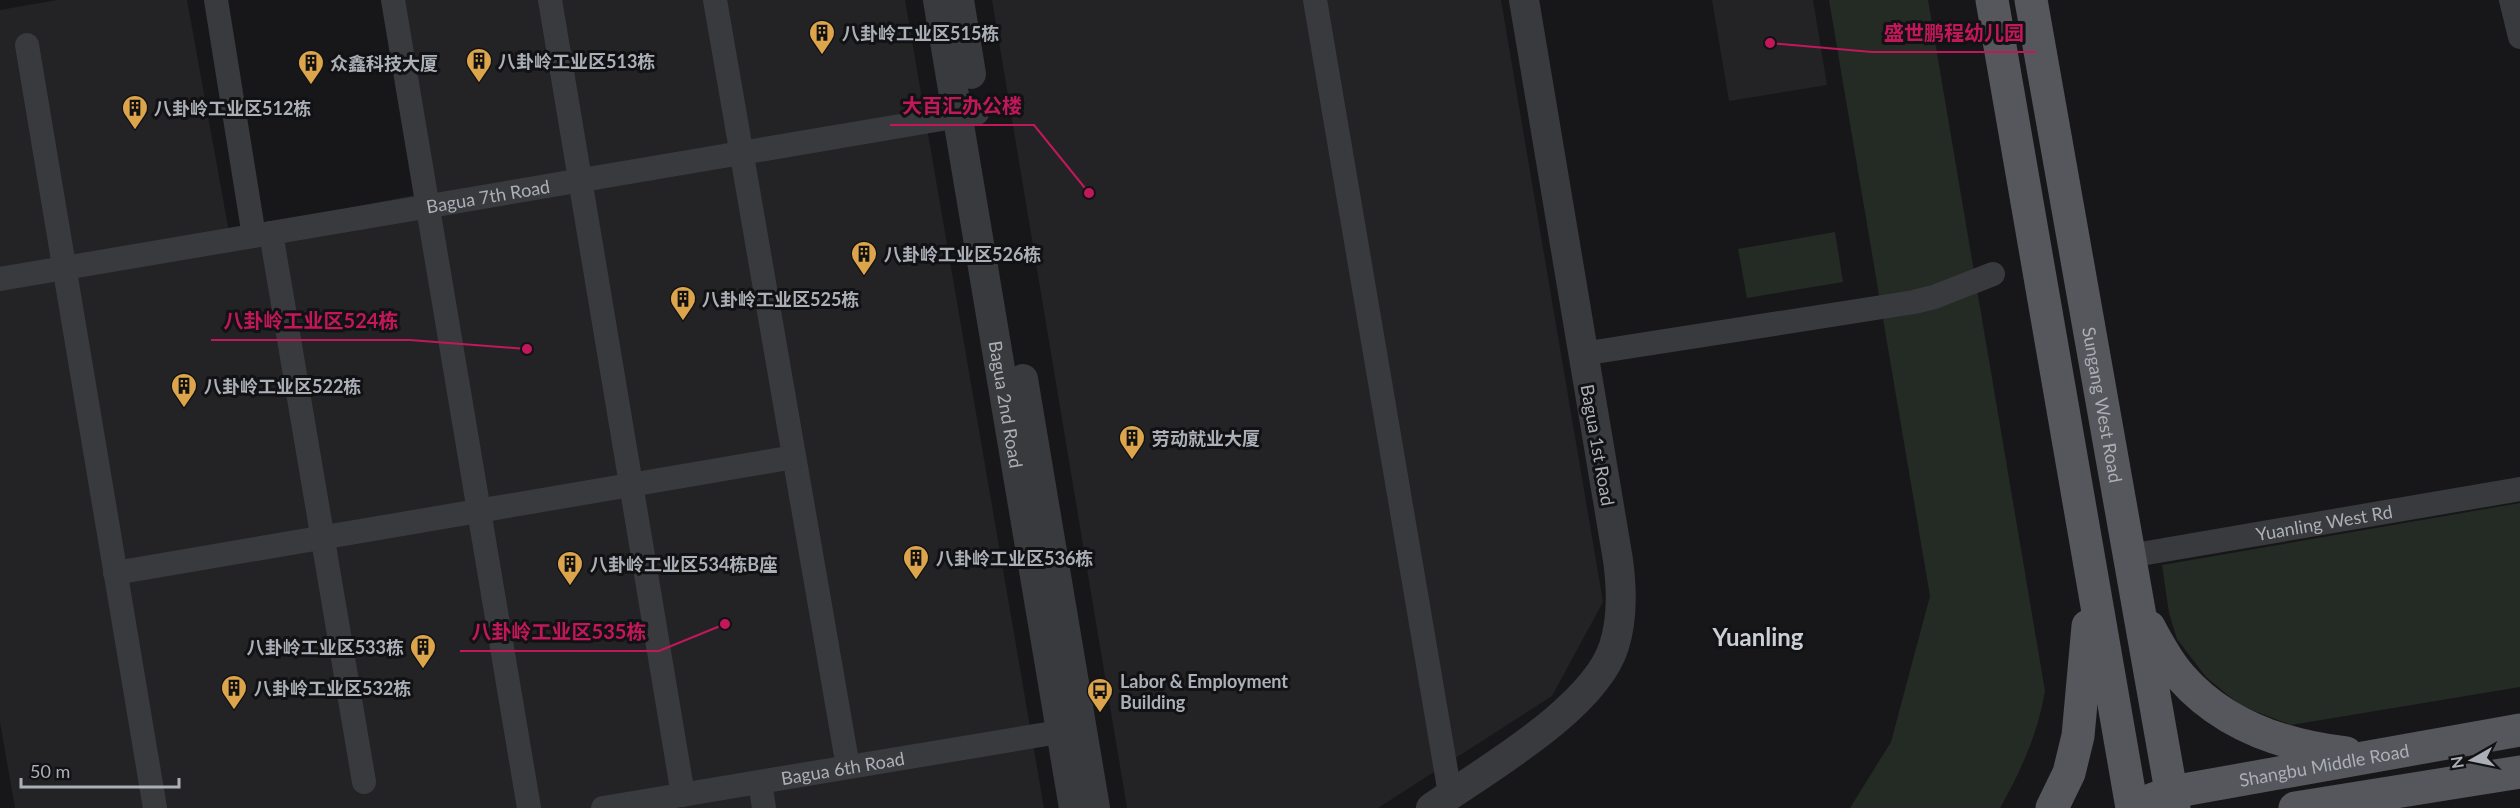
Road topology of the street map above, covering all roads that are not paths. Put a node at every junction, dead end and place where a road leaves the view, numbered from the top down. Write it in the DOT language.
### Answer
graph roads {
  1 [pos="216,0"];
  2 [pos="393,0"];
  3 [pos="550,0"];
  4 [pos="715,0"];
  5 [pos="938,0"];
  6 [pos="959,0"];
  7 [pos="1315,0"];
  8 [pos="1524,0"];
  9 [pos="1992,0"];
  10 [pos="2031,0"];
  11 [pos="2511,0"];
  12 [pos="2520,37"];
  13 [pos="27,45"];
  14 [pos="967,115"];
  15 [pos="742,153"];
  16 [pos="580,180"];
  17 [pos="428,206"];
  18 [pos="262,234"];
  19 [pos="64,268"];
  20 [pos="1993,274"];
  21 [pos="0,279"];
  22 [pos="1582,354"];
  23 [pos="794,457"];
  24 [pos="631,486"];
  25 [pos="2520,489"];
  26 [pos="479,512"];
  27 [pos="322,538"];
  28 [pos="2129,556"];
  29 [pos="115,573"];
  30 [pos="2092,585"];
  31 [pos="2139,610"];
  32 [pos="2145,643"];
  33 [pos="2104,650"];
  34 [pos="1072,730"];
  35 [pos="2520,730"];
  36 [pos="2374,756"];
  37 [pos="848,767"];
  38 [pos="2520,772"];
  39 [pos="364,782"];
  40 [pos="760,782"];
  41 [pos="683,795"];
  42 [pos="2173,800"];
  43 [pos="1441,801"];
  44 [pos="2307,807"];
  45 [pos="156,808"];
  46 [pos="529,808"];
  47 [pos="603,808"];
  48 [pos="764,808"];
  49 [pos="1074,808"];
  50 [pos="1095,808"];
  51 [pos="2052,808"];
  52 [pos="2132,808"];
  1 -- 18 [label="street"];
  2 -- 17 [label="street"];
  3 -- 16 [label="street"];
  4 -- 15 [label="street"];
  5 -- 14 [label="street, Bagua 2nd Road"];
  6 -- 14 [label="street, Bagua 2nd Road"];
  7 -- 43 [label="street"];
  8 -- 22 [label="street, Bagua 1st Road"];
  9 -- 30 [label="main road"];
  10 -- 28 [label="main road, Sungang West Road"];
  11 -- 12 [label="street"];
  13 -- 19 [label="street"];
  14 -- 15 [label="street, Bagua 7th Road"];
  14 -- 34 [label="street, Bagua 2nd Road"];
  15 -- 16 [label="street, Bagua 7th Road"];
  15 -- 23 [label="street"];
  16 -- 17 [label="street, Bagua 7th Road"];
  16 -- 24 [label="street"];
  17 -- 18 [label="street, Bagua 7th Road"];
  17 -- 26 [label="street"];
  18 -- 19 [label="street, Bagua 7th Road"];
  18 -- 27 [label="street"];
  19 -- 21 [label="street, Bagua 7th Road"];
  19 -- 29 [label="street"];
  20 -- 22 [label="street"];
  22 -- 43 [label="street, Bagua 1st Road"];
  23 -- 24 [label="street"];
  23 -- 37 [label="street"];
  24 -- 26 [label="street"];
  24 -- 41 [label="street"];
  25 -- 28 [label="street, Yuanling West Rd"];
  26 -- 27 [label="street"];
  26 -- 46 [label="street"];
  27 -- 29 [label="street"];
  27 -- 39 [label="street"];
  28 -- 31 [label="main road, Sungang West Road"];
  29 -- 45 [label="street"];
  30 -- 33 [label="main road"];
  30 -- 51 [label="main road"];
  31 -- 32 [label="main road, Sungang West Road"];
  31 -- 36 [label="main road"];
  32 -- 33 [label="main road"];
  32 -- 42 [label="main road, Sungang West Road"];
  33 -- 52 [label="main road"];
  34 -- 37 [label="street, Bagua 6th Road"];
  34 -- 49 [label="street, Bagua 2nd Road"];
  34 -- 50 [label="street, Bagua 2nd Road"];
  35 -- 36 [label="main road, Shangbu Middle Road"];
  36 -- 42 [label="main road, Shangbu Middle Road"];
  37 -- 40 [label="street, Bagua 6th Road"];
  38 -- 44 [label="main road, Shangbu Middle Road"];
  40 -- 41 [label="street, Bagua 6th Road"];
  40 -- 48 [label="street"];
  41 -- 47 [label="street, Bagua 6th Road"];
  42 -- 52 [label="main road, Shangbu Middle Road"];
}
